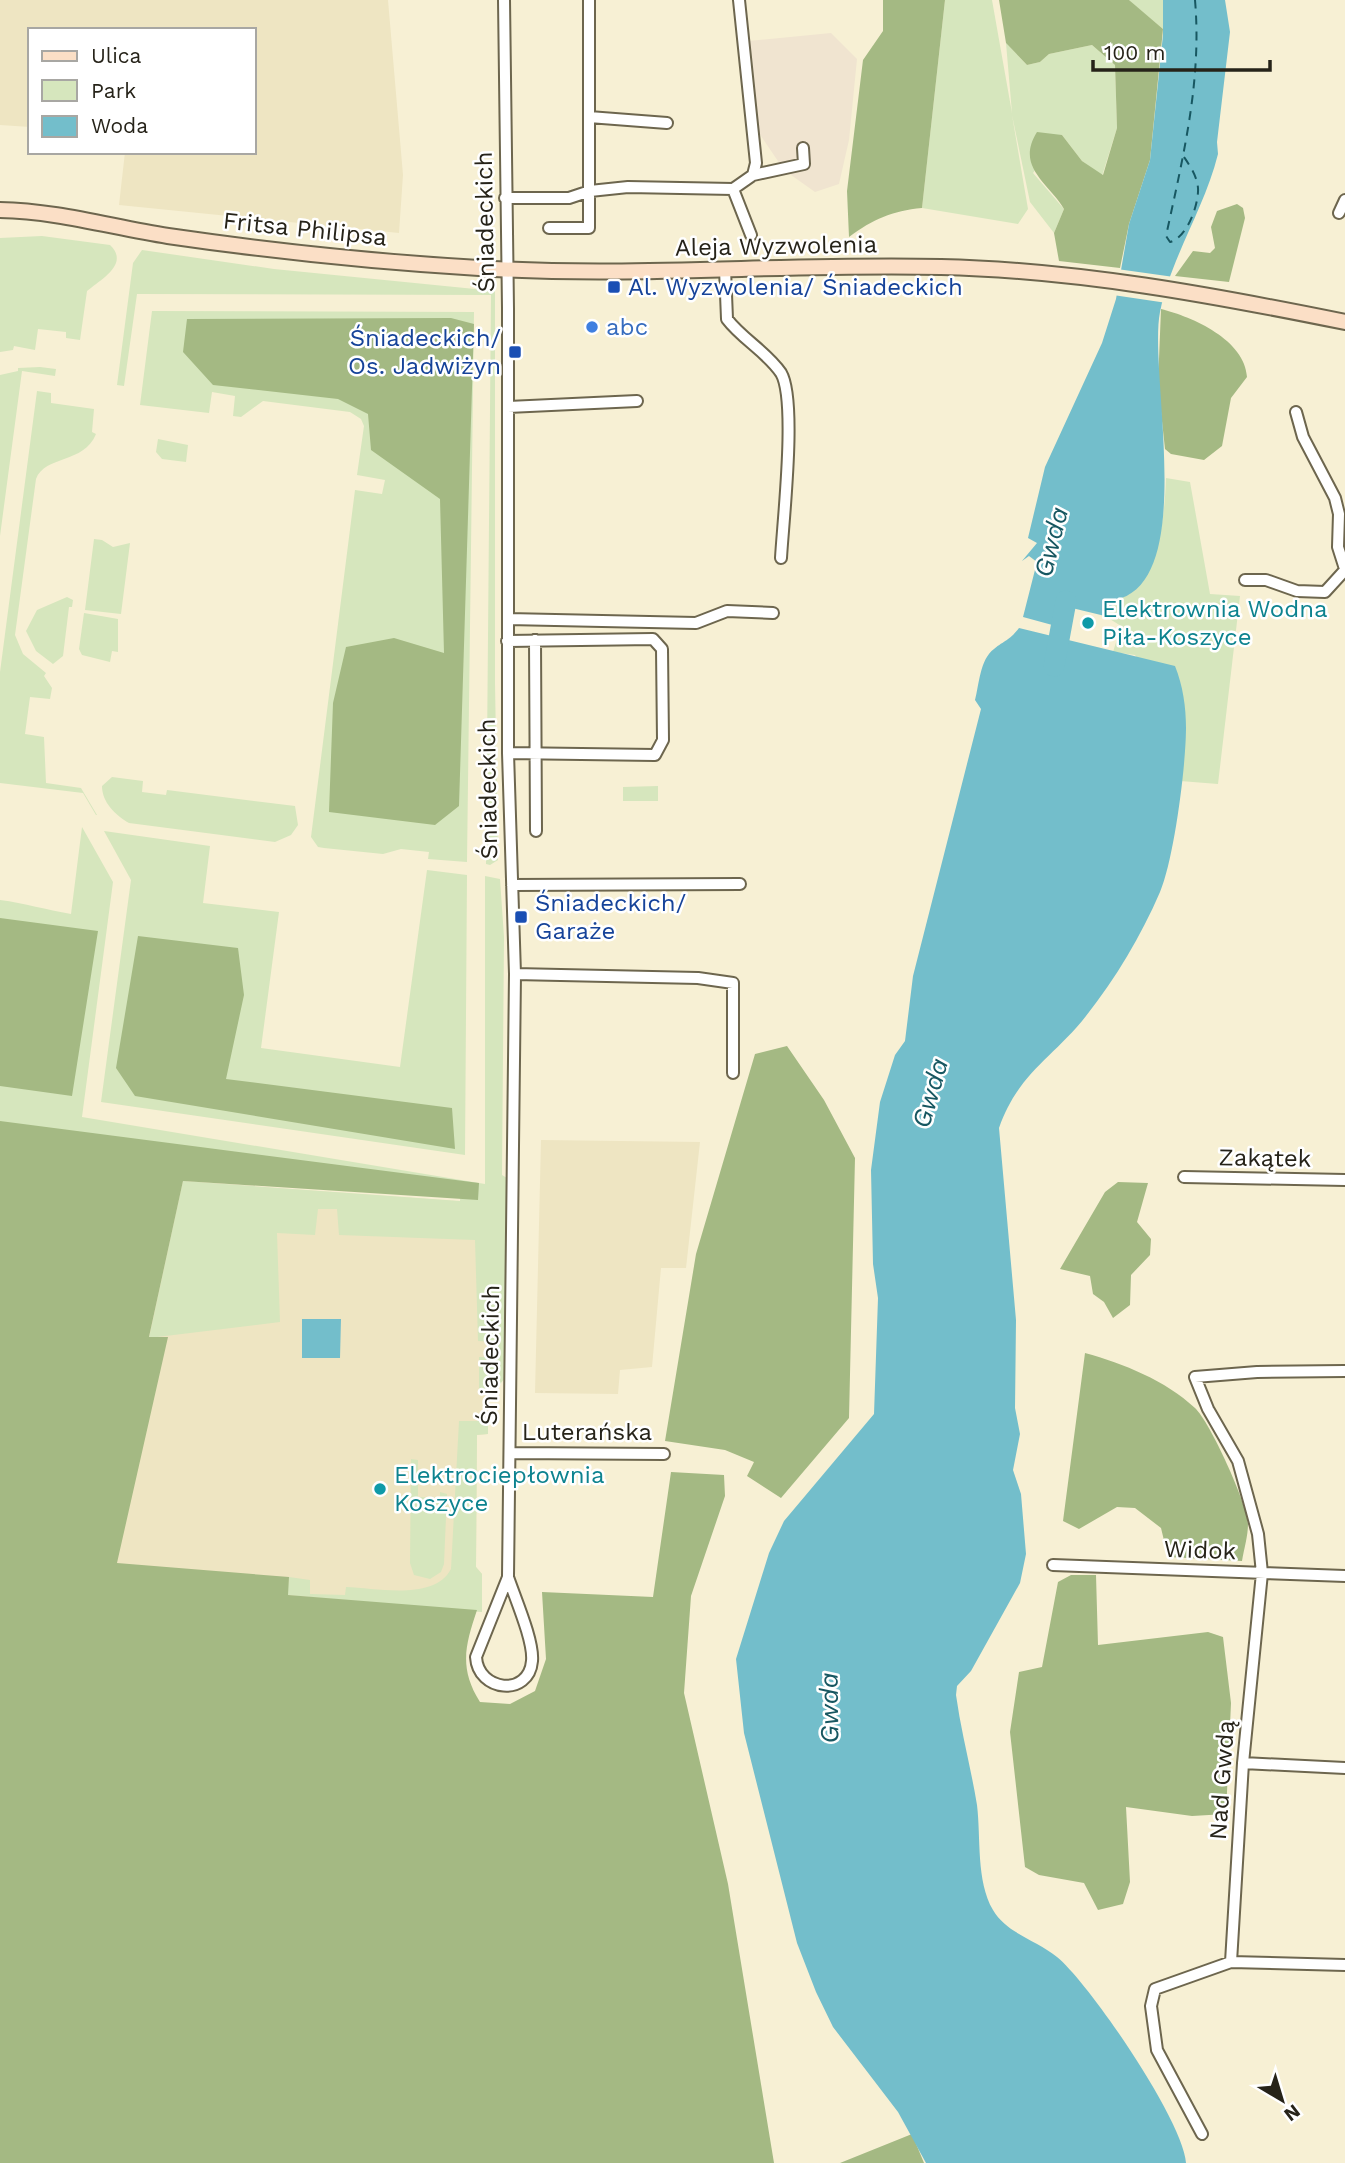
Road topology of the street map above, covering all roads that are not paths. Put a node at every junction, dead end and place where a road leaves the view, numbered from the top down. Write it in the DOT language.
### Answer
graph roads {
  1 [pos="504,0"];
  2 [pos="589,0"];
  3 [pos="739,0"];
  4 [pos="589,117"];
  5 [pos="667,122"];
  6 [pos="803,148"];
  7 [pos="753,175"];
  8 [pos="733,189"];
  9 [pos="590,191"];
  10 [pos="505,198"];
  11 [pos="1345,200"];
  12 [pos="0,210"];
  13 [pos="1339,213"];
  14 [pos="0,220"];
  15 [pos="99,224"];
  16 [pos="549,228"];
  17 [pos="751,235"];
  18 [pos="725,269"];
  19 [pos="507,270"];
  20 [pos="1345,322"];
  21 [pos="637,401"];
  22 [pos="508,407"];
  23 [pos="1296,412"];
  24 [pos="781,558"];
  25 [pos="1345,569"];
  26 [pos="1245,580"];
  27 [pos="773,613"];
  28 [pos="508,620"];
  29 [pos="535,640"];
  30 [pos="507,641"];
  31 [pos="535,752"];
  32 [pos="508,753"];
  33 [pos="536,831"];
  34 [pos="740,884"];
  35 [pos="512,885"];
  36 [pos="515,974"];
  37 [pos="733,1073"];
  38 [pos="1184,1177"];
  39 [pos="1345,1180"];
  40 [pos="1345,1371"];
  41 [pos="510,1453"];
  42 [pos="664,1454"];
  43 [pos="1053,1565"];
  44 [pos="1262,1573"];
  45 [pos="508,1577"];
  46 [pos="1345,1577"];
  47 [pos="1243,1763"];
  48 [pos="1345,1768"];
  49 [pos="1231,1962"];
  50 [pos="1345,1965"];
  51 [pos="1202,2134"];
  1 -- 10 [label="street, Śniadeckich"];
  2 -- 4 [label="street"];
  3 -- 7 [label="street"];
  4 -- 5 [label="street"];
  4 -- 9 [label="street"];
  6 -- 7 [label="street"];
  7 -- 8 [label="street"];
  8 -- 9 [label="street"];
  8 -- 17 [label="street"];
  9 -- 10 [label="street"];
  9 -- 16 [label="street"];
  10 -- 19 [label="street, Śniadeckich"];
  11 -- 13 [label="street"];
  12 -- 15 [label="street, Fritsa Philipsa"];
  14 -- 15 [label="street, Fritsa Philipsa"];
  15 -- 19 [label="street, Fritsa Philipsa"];
  18 -- 19 [label="street, Aleja Wyzwolenia"];
  18 -- 20 [label="street, Aleja Wyzwolenia"];
  18 -- 24 [label="street"];
  19 -- 22 [label="street, Śniadeckich"];
  21 -- 22 [label="street"];
  22 -- 28 [label="street, Śniadeckich"];
  23 -- 25 [label="street"];
  25 -- 26 [label="street"];
  27 -- 28 [label="street"];
  28 -- 30 [label="street, Śniadeckich"];
  29 -- 30 [label="street"];
  29 -- 31 [label="street"];
  29 -- 31 [label="street"];
  30 -- 32 [label="street, Śniadeckich"];
  31 -- 32 [label="street"];
  31 -- 33 [label="street"];
  32 -- 35 [label="street, Śniadeckich"];
  34 -- 35 [label="street"];
  35 -- 36 [label="street, Śniadeckich"];
  36 -- 37 [label="street"];
  36 -- 41 [label="street, Śniadeckich"];
  38 -- 39 [label="street, Zakątek"];
  40 -- 44 [label="street, Nad Gwdą"];
  41 -- 42 [label="street, Luterańska"];
  41 -- 45 [label="street, Śniadeckich"];
  43 -- 44 [label="street, Widok"];
  44 -- 46 [label="street, Widok"];
  44 -- 47 [label="street, Nad Gwdą"];
  45 -- 45 [label="street"];
  47 -- 48 [label="street"];
  47 -- 49 [label="street, Nad Gwdą"];
  49 -- 50 [label="street"];
  49 -- 51 [label="street"];
}
